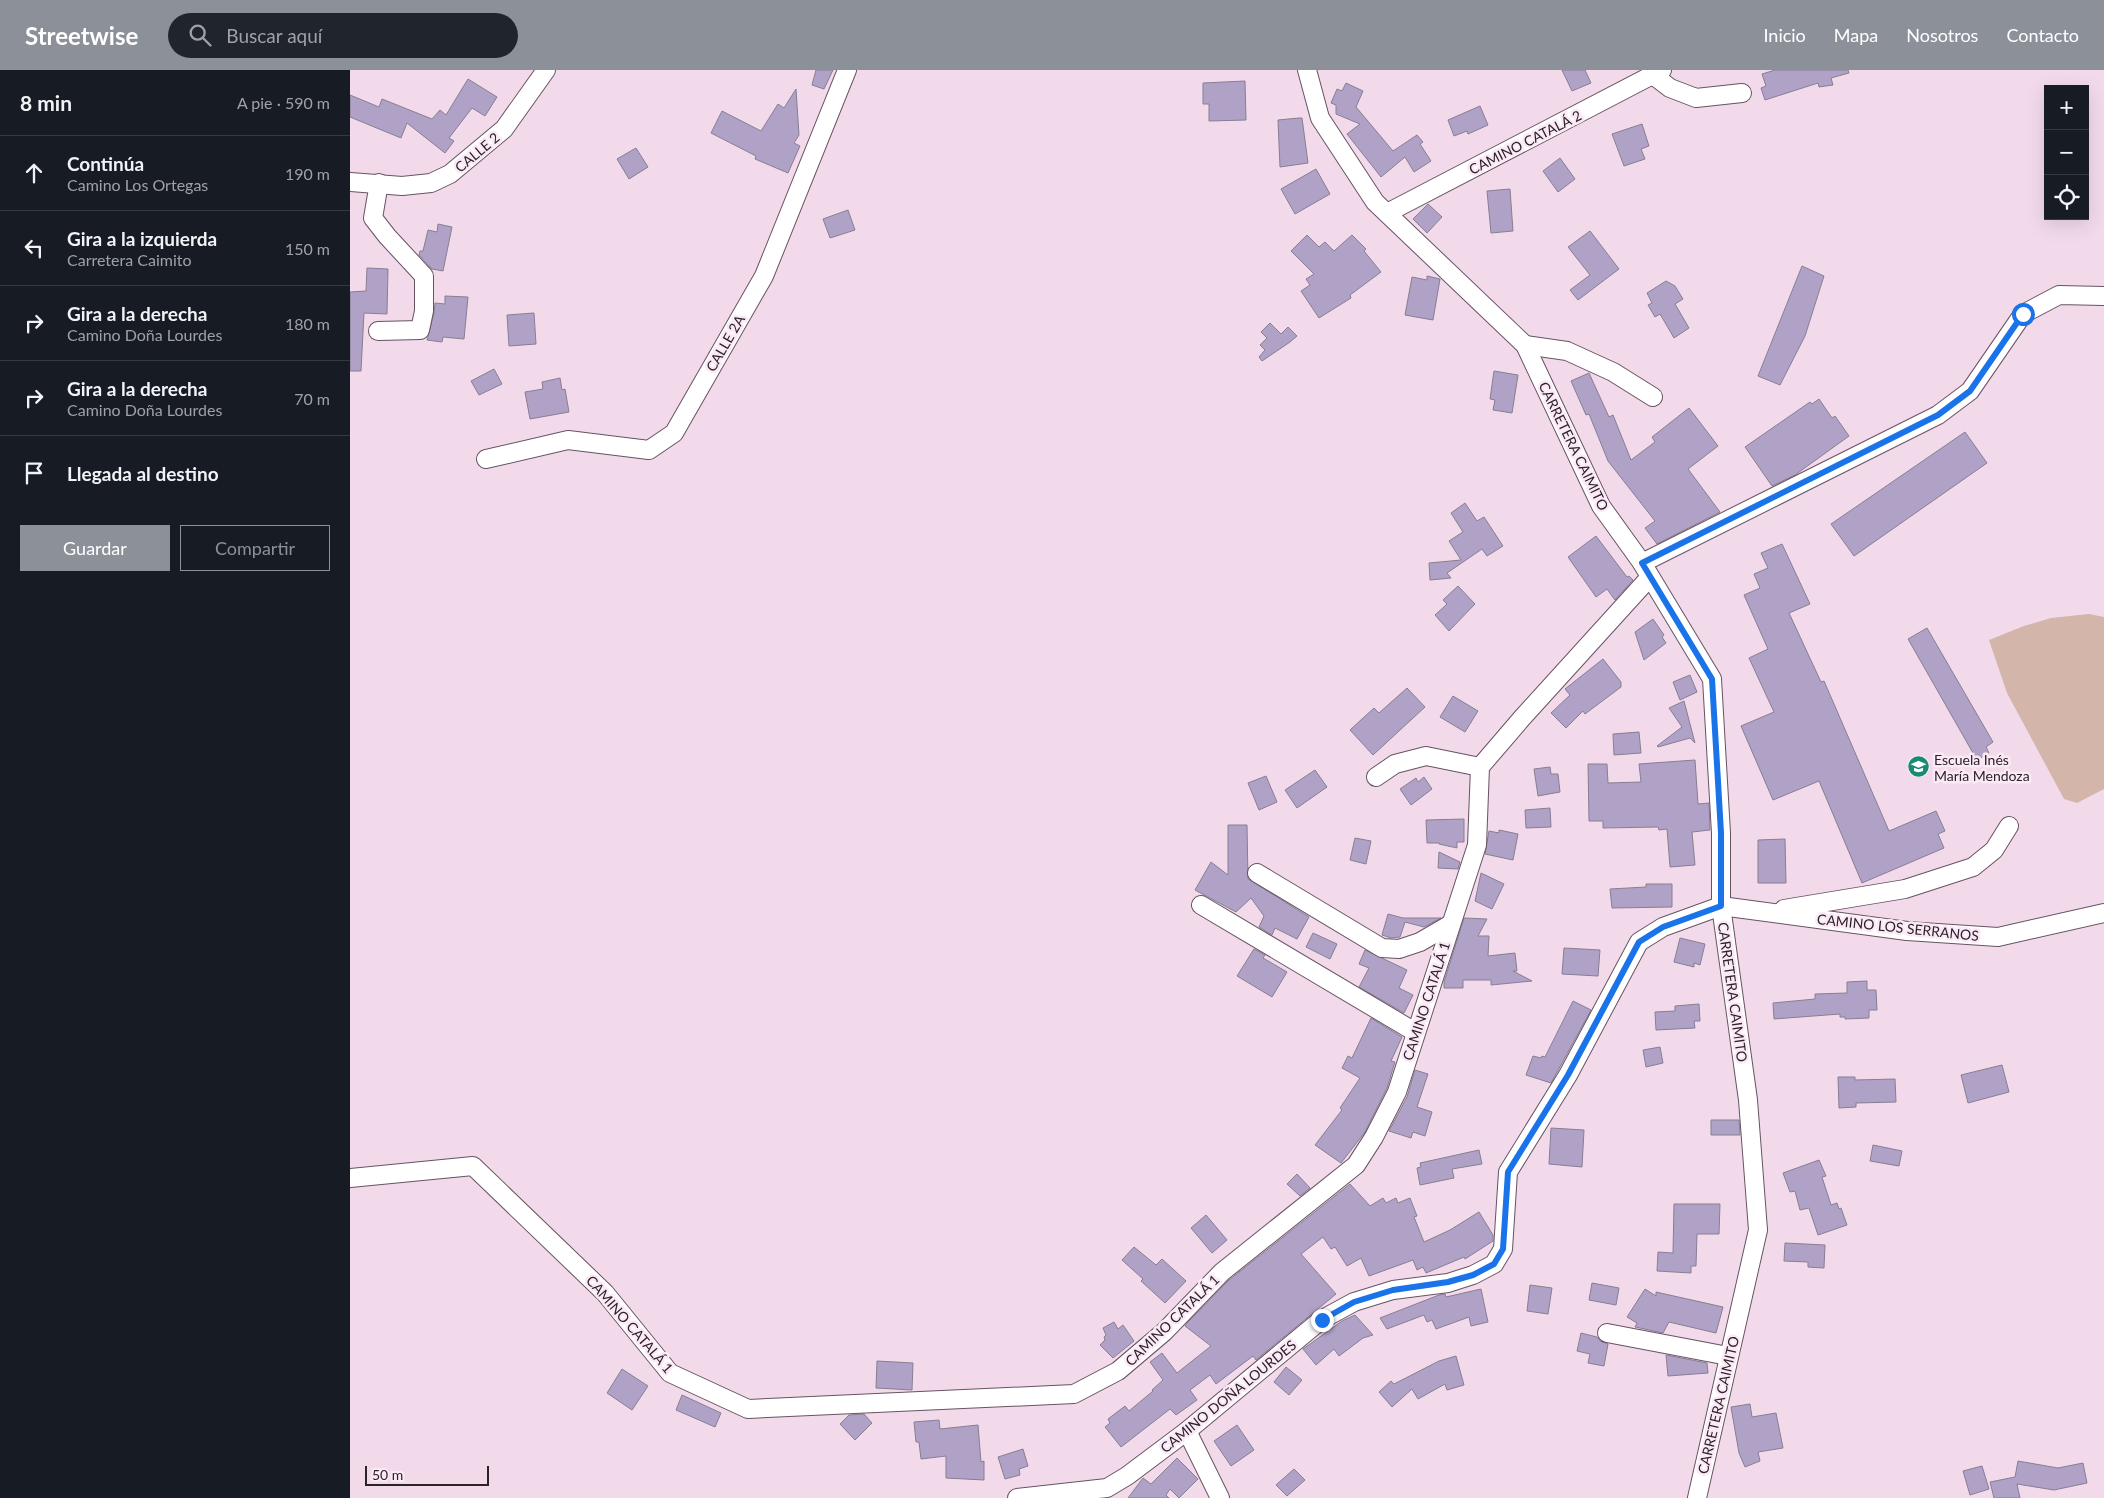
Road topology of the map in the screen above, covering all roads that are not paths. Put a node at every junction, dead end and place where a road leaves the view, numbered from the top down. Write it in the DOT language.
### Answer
graph roads {
  1 [pos="847,70"];
  2 [pos="1308,70"];
  3 [pos="543,71"];
  4 [pos="1658,72"];
  5 [pos="1742,93"];
  6 [pos="350,182"];
  7 [pos="379,183"];
  8 [pos="1387,213"];
  9 [pos="2104,296"];
  10 [pos="378,331"];
  11 [pos="1525,345"];
  12 [pos="1653,397"];
  13 [pos="486,459"];
  14 [pos="1646,570"];
  15 [pos="1480,767"];
  16 [pos="1376,777"];
  17 [pos="2009,826"];
  18 [pos="1257,873"];
  19 [pos="1201,905"];
  20 [pos="1721,906"];
  21 [pos="1766,912"];
  22 [pos="2104,914"];
  23 [pos="1451,924"];
  24 [pos="1415,1032"];
  25 [pos="350,1178"];
  26 [pos="1607,1333"];
  27 [pos="1728,1356"];
  28 [pos="1187,1431"];
  29 [pos="1017,1498"];
  30 [pos="1220,1498"];
  31 [pos="1697,1498"];
  1 -- 13 [label="street, CALLE 2A"];
  2 -- 8 [label="street, CARRETERA CAIMITO"];
  3 -- 7 [label="street, CALLE 2"];
  4 -- 5 [label="street"];
  4 -- 8 [label="street, CAMINO CATALÁ 2"];
  6 -- 7 [label="street, CALLE 2"];
  7 -- 10 [label="street"];
  8 -- 11 [label="street, CARRETERA CAIMITO"];
  9 -- 14 [label="street"];
  11 -- 12 [label="street"];
  11 -- 14 [label="street, CARRETERA CAIMITO"];
  14 -- 15 [label="street"];
  14 -- 20 [label="street, CARRETERA CAIMITO"];
  15 -- 16 [label="street"];
  15 -- 23 [label="street, CAMINO CATALÁ 1"];
  17 -- 21 [label="street"];
  18 -- 23 [label="street"];
  19 -- 24 [label="street"];
  20 -- 21 [label="street, CAMINO LOS SERRANOS"];
  20 -- 27 [label="street, CARRETERA CAIMITO"];
  20 -- 28 [label="street, CAMINO DOÑA LOURDES"];
  21 -- 22 [label="street, CAMINO LOS SERRANOS"];
  23 -- 24 [label="street, CAMINO CATALÁ 1"];
  24 -- 25 [label="street, CAMINO CATALÁ 1"];
  26 -- 27 [label="street"];
  27 -- 31 [label="street, CARRETERA CAIMITO"];
  28 -- 29 [label="street, CAMINO DOÑA LOURDES"];
  28 -- 30 [label="street"];
}
